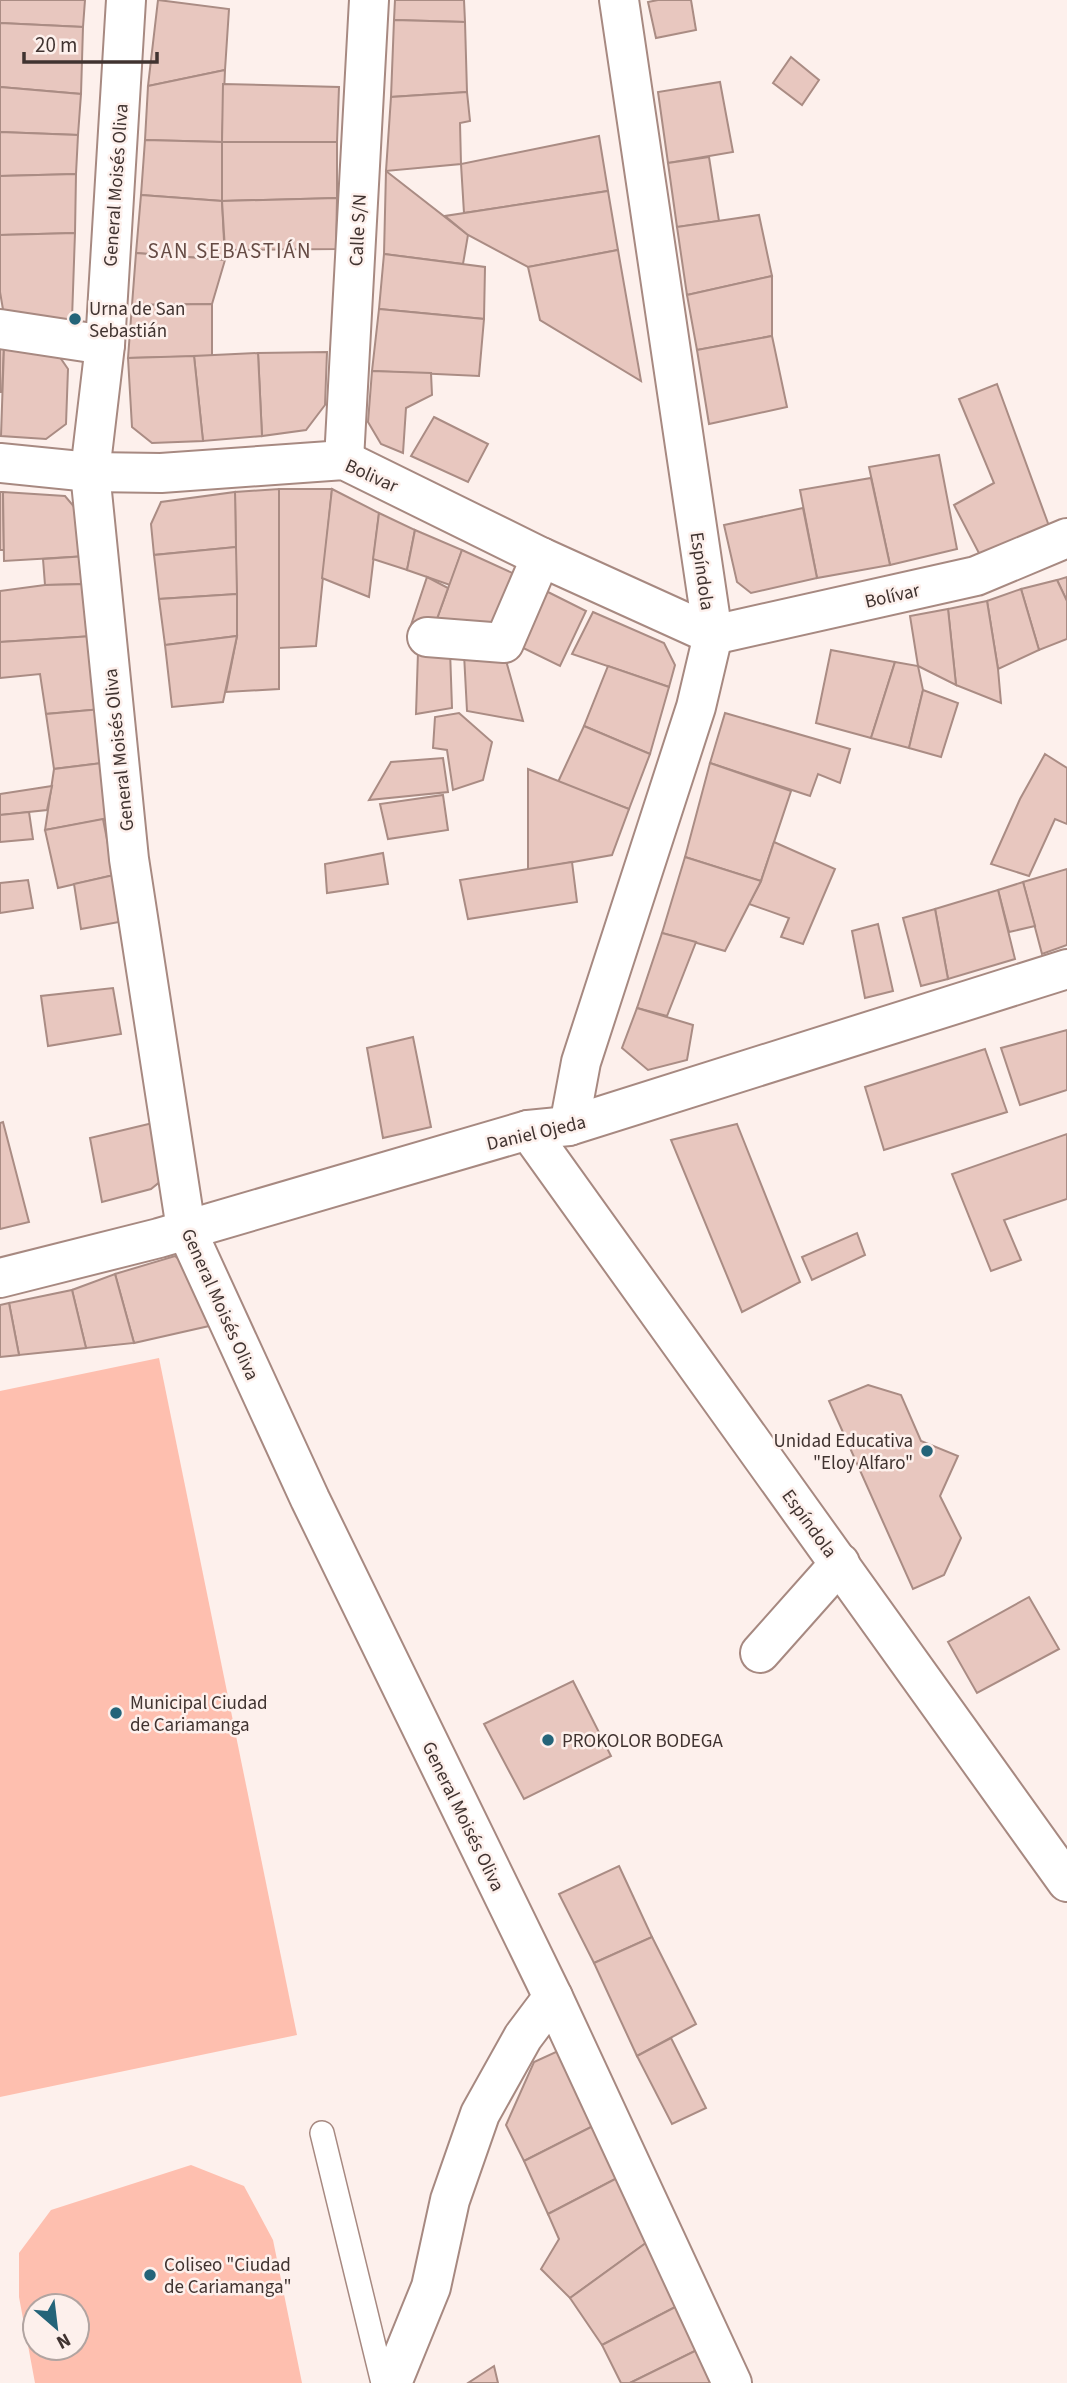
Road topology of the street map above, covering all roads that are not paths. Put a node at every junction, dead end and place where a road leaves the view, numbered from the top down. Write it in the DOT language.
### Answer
graph roads {
  1 [pos="126,0"];
  2 [pos="369,0"];
  3 [pos="619,0"];
  4 [pos="0,329"];
  5 [pos="105,345"];
  6 [pos="344,460"];
  7 [pos="0,463"];
  8 [pos="90,472"];
  9 [pos="1067,538"];
  10 [pos="541,557"];
  11 [pos="713,635"];
  12 [pos="427,637"];
  13 [pos="1067,970"];
  14 [pos="569,1126"];
  15 [pos="528,1130"];
  16 [pos="186,1229"];
  17 [pos="0,1278"];
  18 [pos="840,1563"];
  19 [pos="760,1653"];
  20 [pos="1067,1882"];
  21 [pos="553,1997"];
  22 [pos="323,2133"];
  23 [pos="383,2383"];
  24 [pos="392,2383"];
  25 [pos="732,2383"];
  1 -- 5 [label="street, General Moisés Oliva"];
  2 -- 6 [label="street, Calle S/N"];
  3 -- 11 [label="street, Espíndola"];
  4 -- 5 [label="street"];
  5 -- 8 [label="street, General Moisés Oliva"];
  6 -- 8 [label="street, Bolivar"];
  6 -- 10 [label="street, Bolivar"];
  7 -- 8 [label="street, Bolivar"];
  8 -- 16 [label="street, General Moisés Oliva"];
  9 -- 11 [label="street, Bolívar"];
  10 -- 11 [label="street, Bolivar"];
  10 -- 12 [label="street"];
  11 -- 14 [label="street, Espíndola"];
  13 -- 14 [label="street, Daniel Ojeda"];
  14 -- 15 [label="street, Daniel Ojeda"];
  15 -- 16 [label="street, Daniel Ojeda"];
  15 -- 18 [label="street, Espíndola"];
  16 -- 17 [label="street, Daniel Ojeda"];
  16 -- 21 [label="street, General Moisés Oliva"];
  18 -- 19 [label="street"];
  18 -- 20 [label="street, Espíndola"];
  21 -- 24 [label="street"];
  21 -- 25 [label="street, General Moisés Oliva"];
  22 -- 23 [label="lane"];
}
